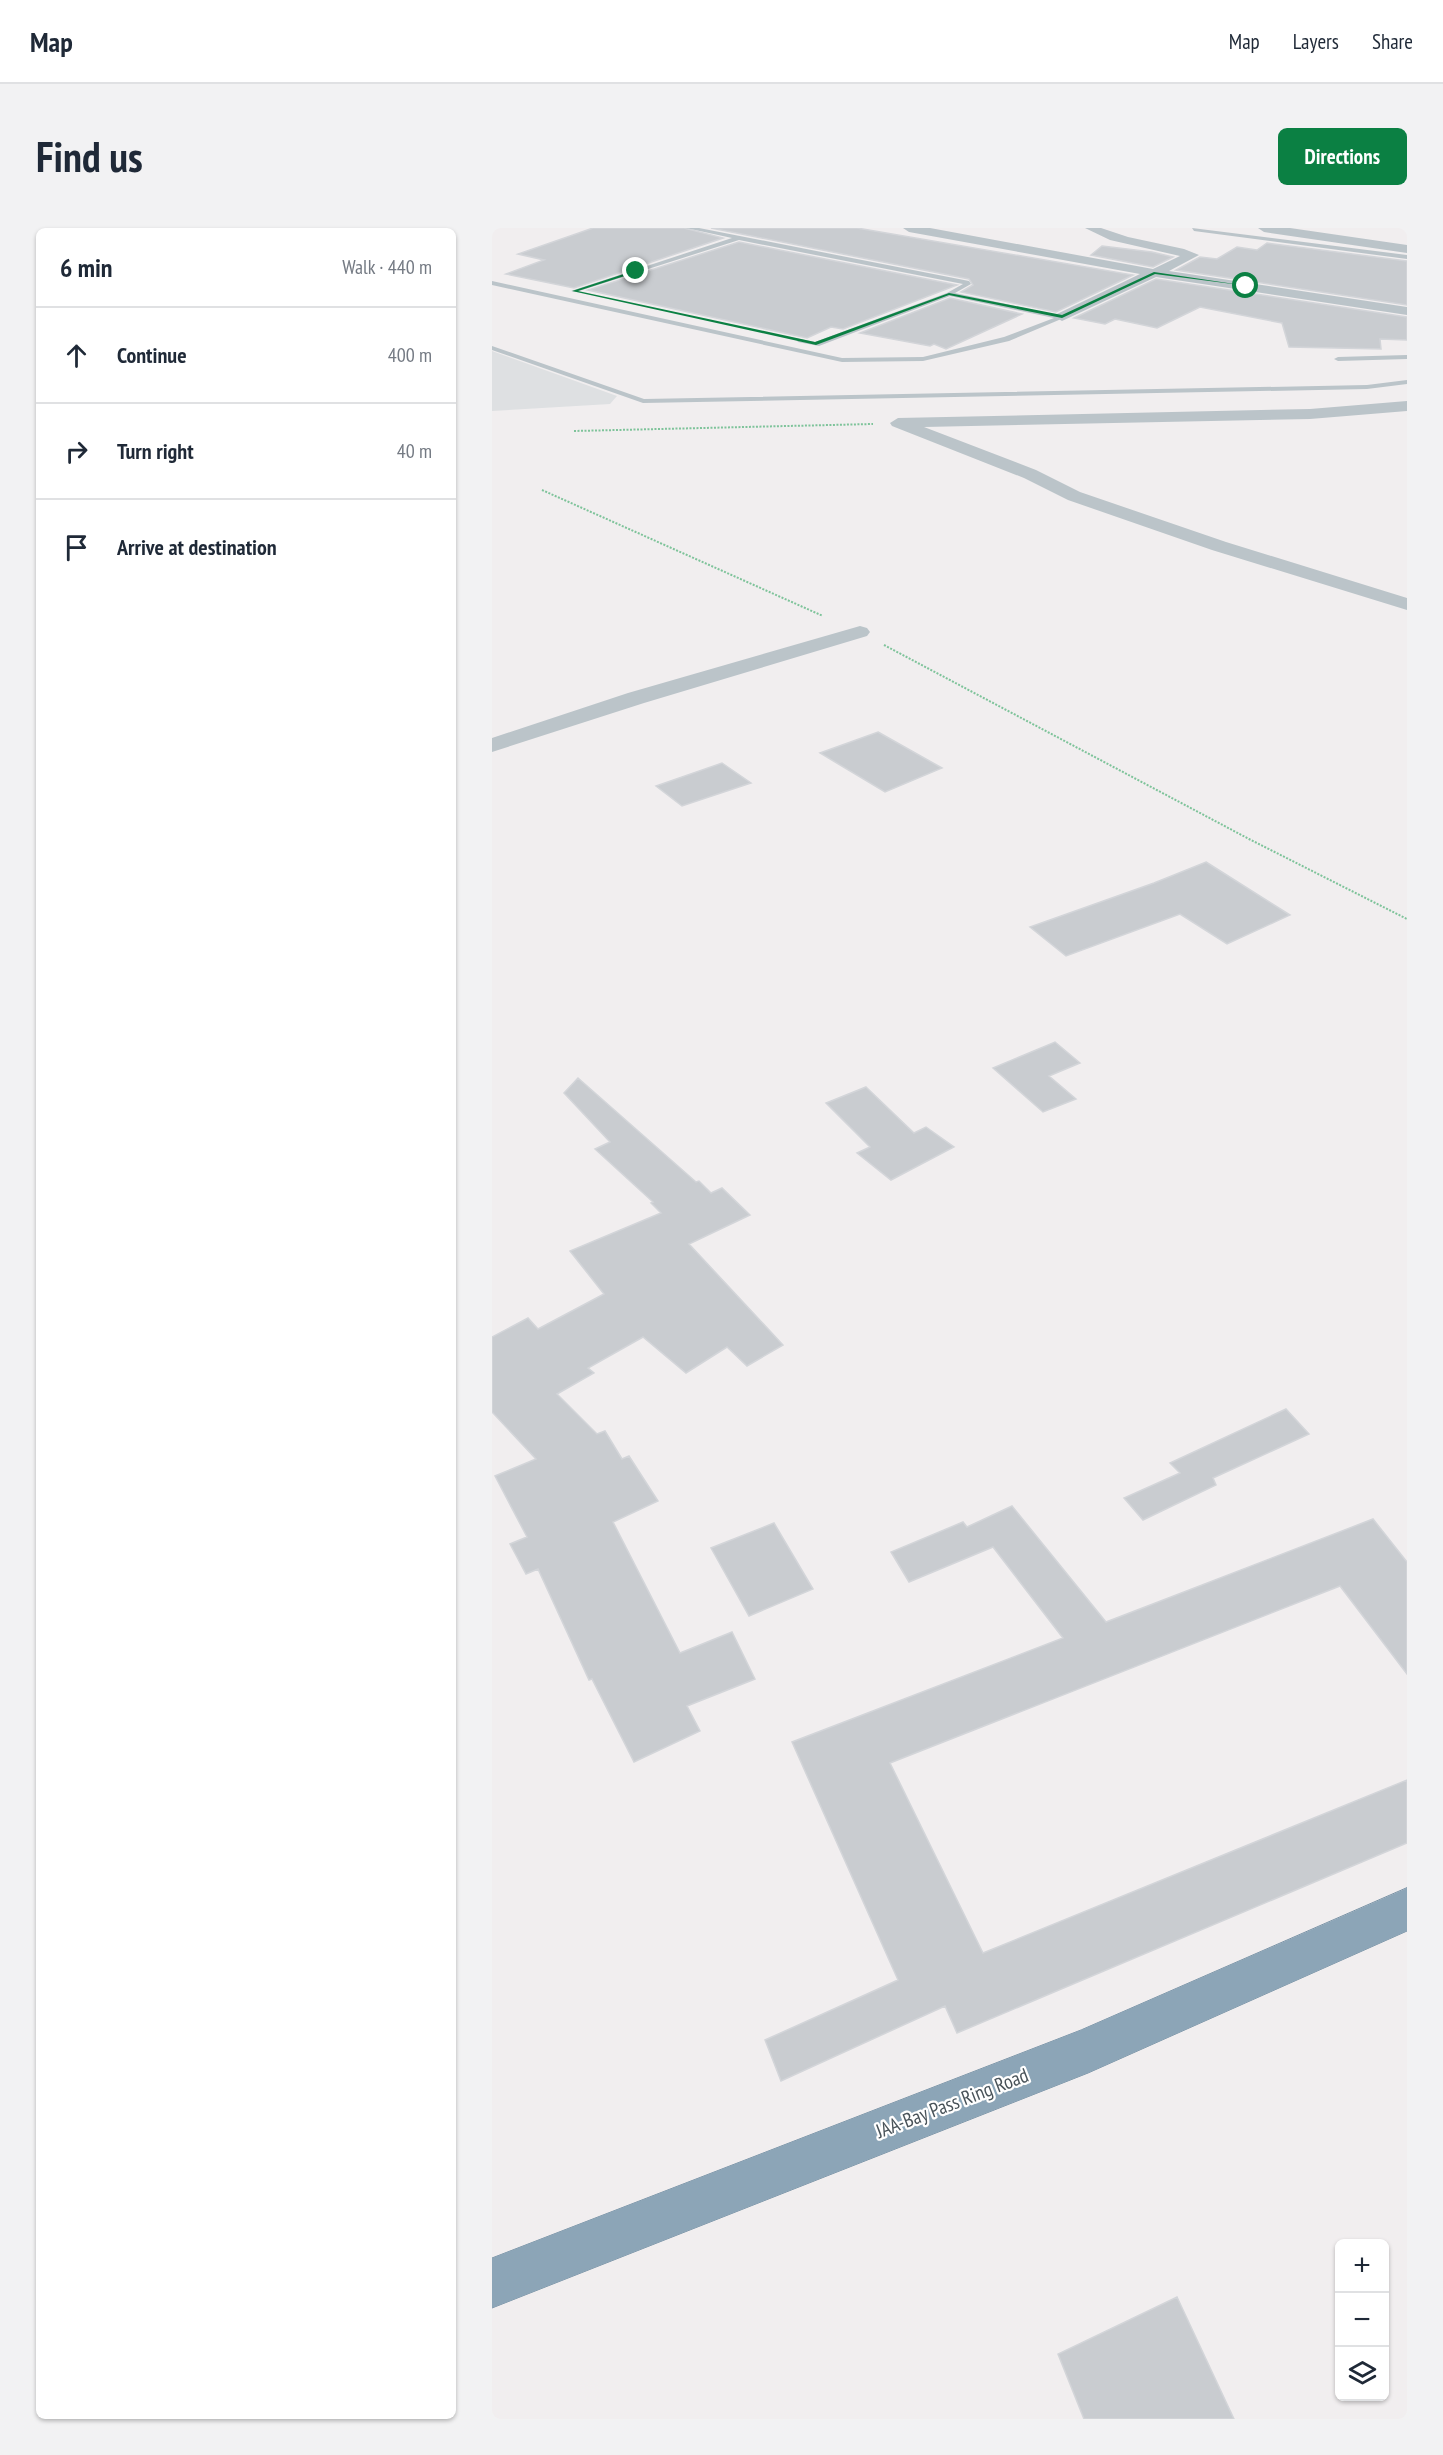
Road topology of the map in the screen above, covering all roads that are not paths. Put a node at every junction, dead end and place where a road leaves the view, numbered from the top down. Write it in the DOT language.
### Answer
graph roads {
  1 [pos="689,228"];
  2 [pos="909,228"];
  3 [pos="1091,228"];
  4 [pos="1264,228"];
  5 [pos="1194,229"];
  6 [pos="739,238"];
  7 [pos="1407,249"];
  8 [pos="1407,257"];
  9 [pos="1154,273"];
  10 [pos="492,283"];
  11 [pos="562,288"];
  12 [pos="574,291"];
  13 [pos="949,294"];
  14 [pos="597,296"];
  15 [pos="1407,310"];
  16 [pos="1062,317"];
  17 [pos="793,339"];
  18 [pos="492,348"];
  19 [pos="1407,357"];
  20 [pos="1338,359"];
  21 [pos="1407,382"];
  22 [pos="1407,406"];
  23 [pos="1407,604"];
  24 [pos="860,632"];
  25 [pos="492,745"];
  26 [pos="1407,1908"];
  27 [pos="492,2283"];
  1 -- 6 [label="lane"];
  2 -- 9 [label="street"];
  3 -- 9 [label="street"];
  4 -- 7 [label="street"];
  5 -- 8 [label="lane"];
  6 -- 12 [label="lane"];
  6 -- 13 [label="lane"];
  9 -- 15 [label="street"];
  9 -- 16 [label="street"];
  10 -- 16 [label="lane"];
  11 -- 12 [label="lane"];
  12 -- 14 [label="lane"];
  13 -- 16 [label="lane"];
  13 -- 17 [label="lane"];
  18 -- 21 [label="lane"];
  19 -- 20 [label="lane"];
  22 -- 23 [label="street"];
  24 -- 25 [label="street"];
  26 -- 27 [label="highway, JAA-Bay Pass Ring Road"];
}
